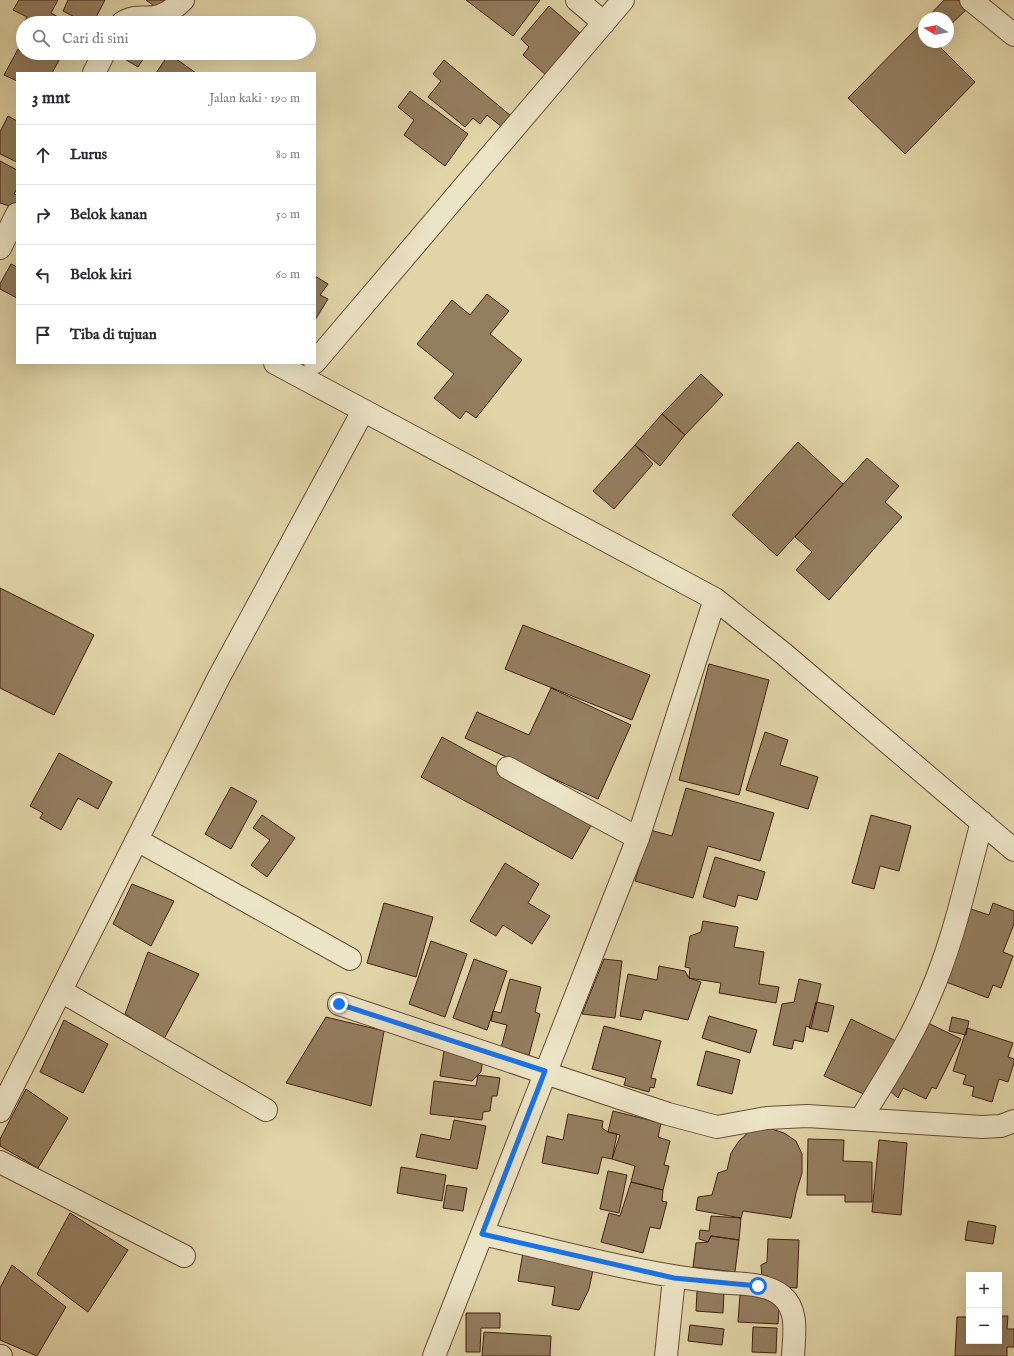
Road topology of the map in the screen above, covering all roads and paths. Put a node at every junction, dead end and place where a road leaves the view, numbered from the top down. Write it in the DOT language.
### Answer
graph roads {
  1 [pos="183,0"];
  2 [pos="577,0"];
  3 [pos="623,0"];
  4 [pos="971,0"];
  5 [pos="159,16"];
  6 [pos="604,23"];
  7 [pos="1014,35"];
  8 [pos="100,60"];
  9 [pos="94,72"];
  10 [pos="12,218"];
  11 [pos="0,248"];
  12 [pos="316,360"];
  13 [pos="283,364"];
  14 [pos="310,367"];
  15 [pos="355,426"];
  16 [pos="715,599"];
  17 [pos="508,768"];
  18 [pos="982,822"];
  19 [pos="638,838"];
  20 [pos="137,840"];
  21 [pos="1014,850"];
  22 [pos="350,959"];
  23 [pos="61,991"];
  24 [pos="339,1004"];
  25 [pos="545,1071"];
  26 [pos="266,1110"];
  27 [pos="0,1111"];
  28 [pos="860,1119"];
  29 [pos="1014,1121"];
  30 [pos="0,1162"];
  31 [pos="482,1234"];
  32 [pos="184,1256"];
  33 [pos="674,1278"];
  34 [pos="434,1356"];
  35 [pos="666,1356"];
  36 [pos="793,1356"];
  1 -- 5 [label="street"];
  2 -- 6 [label="street"];
  3 -- 6 [label="street"];
  4 -- 7 [label="street"];
  6 -- 12 [label="street"];
  8 -- 9 [label="street"];
  10 -- 11 [label="street"];
  13 -- 14 [label="street"];
  14 -- 15 [label="street"];
  15 -- 16 [label="street"];
  15 -- 20 [label="street"];
  16 -- 18 [label="street"];
  16 -- 19 [label="street"];
  17 -- 19 [label="street"];
  18 -- 21 [label="street"];
  18 -- 28 [label="street"];
  19 -- 25 [label="street"];
  20 -- 22 [label="street"];
  20 -- 23 [label="street"];
  23 -- 26 [label="street"];
  23 -- 27 [label="street"];
  24 -- 25 [label="street"];
  25 -- 28 [label="street"];
  25 -- 31 [label="street"];
  28 -- 29 [label="street"];
  30 -- 32 [label="street"];
  31 -- 33 [label="street"];
  31 -- 34 [label="street"];
  33 -- 35 [label="street"];
  33 -- 36 [label="street"];
}
